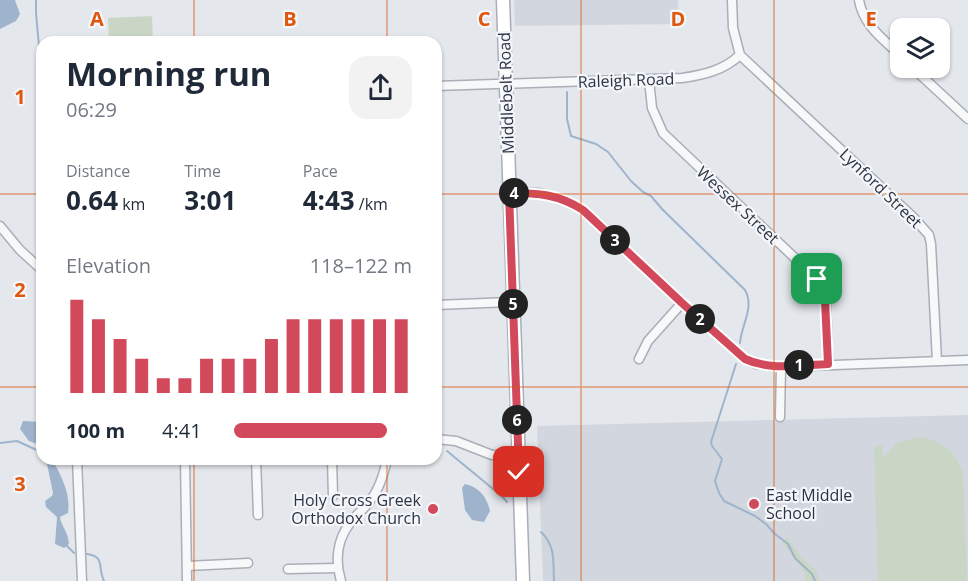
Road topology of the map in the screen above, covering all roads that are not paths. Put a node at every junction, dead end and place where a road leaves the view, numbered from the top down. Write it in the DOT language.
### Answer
graph roads {
  1 [pos="503,0"];
  2 [pos="732,0"];
  3 [pos="859,0"];
  4 [pos="890,46"];
  5 [pos="740,55"];
  6 [pos="924,78"];
  7 [pos="649,80"];
  8 [pos="505,84"];
  9 [pos="442,87"];
  10 [pos="968,119"];
  11 [pos="509,193"];
  12 [pos="0,226"];
  13 [pos="36,265"];
  14 [pos="513,302"];
  15 [pos="682,303"];
  16 [pos="442,305"];
  17 [pos="639,359"];
  18 [pos="968,360"];
  19 [pos="937,361"];
  20 [pos="828,364"];
  21 [pos="781,367"];
  22 [pos="780,417"];
  23 [pos="442,440"];
  24 [pos="518,454"];
  25 [pos="77,465"];
  26 [pos="185,465"];
  27 [pos="256,465"];
  28 [pos="332,465"];
  29 [pos="385,465"];
  30 [pos="333,496"];
  31 [pos="258,515"];
  32 [pos="248,563"];
  33 [pos="187,566"];
  34 [pos="337,568"];
  35 [pos="288,569"];
  36 [pos="82,581"];
  37 [pos="187,581"];
  38 [pos="341,581"];
  39 [pos="523,581"];
  1 -- 8 [label="street, Middlebelt Road"];
  2 -- 5 [label="street"];
  3 -- 4 [label="street"];
  5 -- 7 [label="street, Raleigh Road"];
  5 -- 19 [label="street, Lynford Street"];
  6 -- 10 [label="street"];
  7 -- 8 [label="street, Raleigh Road"];
  7 -- 20 [label="street, Wessex Street"];
  8 -- 9 [label="street, Raleigh Road"];
  8 -- 11 [label="street, Middlebelt Road"];
  11 -- 14 [label="street, Middlebelt Road"];
  11 -- 15 [label="street"];
  12 -- 13 [label="street"];
  14 -- 16 [label="street"];
  14 -- 24 [label="street, Middlebelt Road"];
  15 -- 17 [label="street"];
  15 -- 21 [label="street"];
  18 -- 19 [label="street"];
  19 -- 20 [label="street"];
  20 -- 21 [label="street"];
  21 -- 22 [label="street"];
  23 -- 24 [label="street"];
  24 -- 39 [label="street, Middlebelt Road"];
  25 -- 36 [label="street"];
  26 -- 33 [label="street"];
  27 -- 31 [label="street"];
  28 -- 30 [label="street"];
  29 -- 34 [label="street"];
  32 -- 33 [label="street"];
  33 -- 37 [label="street"];
  34 -- 35 [label="street"];
  34 -- 38 [label="street"];
}
